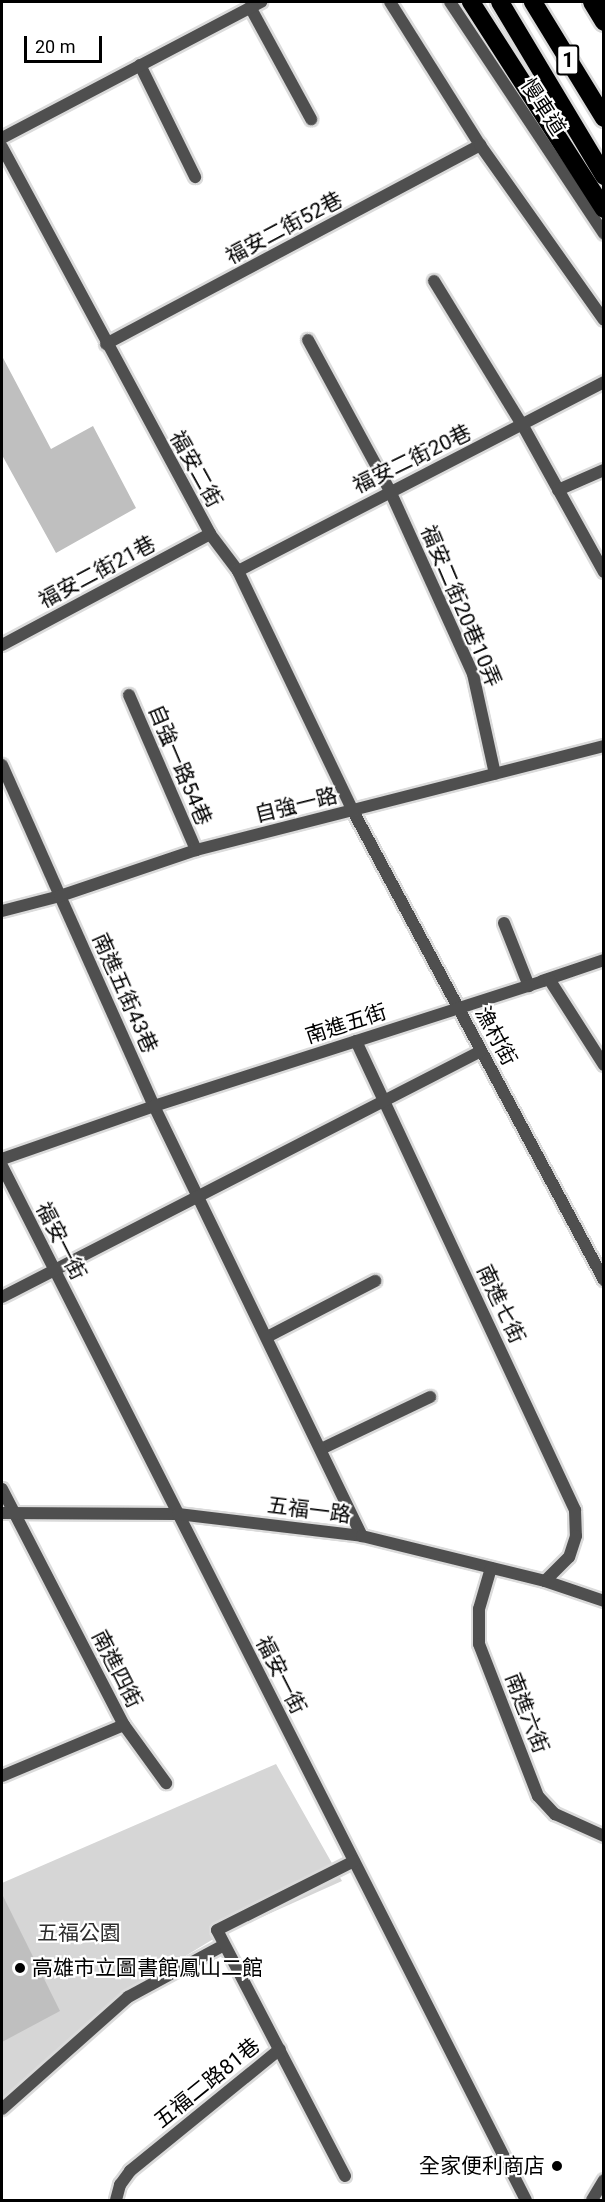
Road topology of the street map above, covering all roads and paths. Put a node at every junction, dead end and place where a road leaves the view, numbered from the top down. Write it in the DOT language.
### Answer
graph roads {
  1 [pos="390,2"];
  2 [pos="450,2"];
  3 [pos="471,2"];
  4 [pos="500,2"];
  5 [pos="533,2"];
  6 [pos="592,2"];
  7 [pos="256,4"];
  8 [pos="603,22"];
  9 [pos="140,65"];
  10 [pos="603,118"];
  11 [pos="312,119"];
  12 [pos="2,138"];
  13 [pos="480,146"];
  14 [pos="2,147"];
  15 [pos="603,176"];
  16 [pos="195,177"];
  17 [pos="603,209"];
  18 [pos="603,234"];
  19 [pos="434,280"];
  20 [pos="603,320"];
  21 [pos="309,340"];
  22 [pos="106,344"];
  23 [pos="603,382"];
  24 [pos="523,426"];
  25 [pos="603,470"];
  26 [pos="558,489"];
  27 [pos="390,491"];
  28 [pos="210,534"];
  29 [pos="238,571"];
  30 [pos="603,572"];
  31 [pos="2,645"];
  32 [pos="129,695"];
  33 [pos="603,746"];
  34 [pos="2,765"];
  35 [pos="495,774"];
  36 [pos="353,811"];
  37 [pos="196,850"];
  38 [pos="60,896"];
  39 [pos="2,911"];
  40 [pos="504,923"];
  41 [pos="603,960"];
  42 [pos="542,981"];
  43 [pos="529,986"];
  44 [pos="459,1008"];
  45 [pos="356,1041"];
  46 [pos="482,1051"];
  47 [pos="603,1065"];
  48 [pos="385,1100"];
  49 [pos="154,1106"];
  50 [pos="2,1159"];
  51 [pos="2,1166"];
  52 [pos="198,1196"];
  53 [pos="54,1270"];
  54 [pos="603,1280"];
  55 [pos="375,1281"];
  56 [pos="2,1297"];
  57 [pos="267,1337"];
  58 [pos="430,1397"];
  59 [pos="321,1449"];
  60 [pos="2,1489"];
  61 [pos="2,1513"];
  62 [pos="16,1513"];
  63 [pos="178,1514"];
  64 [pos="362,1536"];
  65 [pos="491,1568"];
  66 [pos="545,1581"];
  67 [pos="603,1601"];
  68 [pos="124,1725"];
  69 [pos="2,1776"];
  70 [pos="166,1783"];
  71 [pos="603,1836"];
  72 [pos="354,1862"];
  73 [pos="224,1945"];
  74 [pos="280,2049"];
  75 [pos="2,2109"];
  76 [pos="345,2176"];
  77 [pos="603,2180"];
  78 [pos="116,2200"];
  79 [pos="526,2200"];
  80 [pos="592,2200"];
  1 -- 13 [label="street"];
  2 -- 18 [label="street, 慢車道"];
  3 -- 17 [label="highway"];
  4 -- 15 [label="highway"];
  5 -- 10 [label="highway, 1"];
  6 -- 8 [label="highway"];
  7 -- 9 [label="street"];
  7 -- 11 [label="street"];
  9 -- 12 [label="street"];
  9 -- 16 [label="street"];
  13 -- 20 [label="street"];
  13 -- 22 [label="street, 福安二街52巷"];
  14 -- 22 [label="street, 福安二街"];
  19 -- 24 [label="street"];
  21 -- 27 [label="street, 福安二街20巷10弄"];
  22 -- 28 [label="street, 福安二街"];
  23 -- 24 [label="street, 福安二街20巷"];
  24 -- 26 [label="street"];
  24 -- 27 [label="street, 福安二街20巷"];
  25 -- 26 [label="street"];
  26 -- 30 [label="street"];
  27 -- 29 [label="street, 福安二街20巷"];
  27 -- 35 [label="street, 福安二街20巷10弄"];
  28 -- 29 [label="street, 福安二街"];
  28 -- 31 [label="street, 福安二街21巷"];
  29 -- 36 [label="street, 福安二街"];
  32 -- 37 [label="street, 自強一路54巷"];
  33 -- 35 [label="street, 自強一路"];
  34 -- 38 [label="street, 南進五街43巷"];
  35 -- 36 [label="street, 自強一路"];
  36 -- 37 [label="street, 自強一路"];
  36 -- 44 [label="street, 漁村街"];
  37 -- 38 [label="street, 自強一路"];
  38 -- 39 [label="street, 自強一路"];
  38 -- 49 [label="street, 南進五街43巷"];
  40 -- 43 [label="street"];
  41 -- 42 [label="street, 南進五街"];
  42 -- 43 [label="street, 南進五街"];
  42 -- 47 [label="street"];
  43 -- 44 [label="street, 南進五街"];
  44 -- 45 [label="street, 南進五街"];
  44 -- 46 [label="street, 漁村街"];
  45 -- 48 [label="street, 南進七街"];
  45 -- 49 [label="street, 南進五街"];
  46 -- 48 [label="street"];
  46 -- 54 [label="street, 漁村街"];
  48 -- 52 [label="street"];
  48 -- 66 [label="street, 南進七街"];
  49 -- 50 [label="street, 南進五街"];
  49 -- 52 [label="street"];
  51 -- 53 [label="street, 福安一街"];
  52 -- 53 [label="street"];
  52 -- 57 [label="street"];
  53 -- 56 [label="street"];
  53 -- 63 [label="street, 福安一街"];
  55 -- 57 [label="street"];
  57 -- 59 [label="street"];
  58 -- 59 [label="street"];
  59 -- 64 [label="street"];
  60 -- 62 [label="street, 南進四街"];
  61 -- 62 [label="street, 五福一路"];
  62 -- 63 [label="street, 五福一路"];
  62 -- 68 [label="street, 南進四街"];
  63 -- 64 [label="street, 五福一路"];
  63 -- 72 [label="street, 福安一街"];
  64 -- 65 [label="street, 五福一路"];
  65 -- 66 [label="street, 五福一路"];
  65 -- 71 [label="street, 南進六街"];
  66 -- 67 [label="street, 五福一路"];
  68 -- 69 [label="street, 南進四街"];
  68 -- 70 [label="street"];
  72 -- 73 [label="street"];
  72 -- 79 [label="street, 福安一街"];
  73 -- 74 [label="street"];
  73 -- 75 [label="street"];
  74 -- 76 [label="street, 五福二路81巷"];
  74 -- 78 [label="street, 五福二路81巷"];
  77 -- 80 [label="street"];
}
